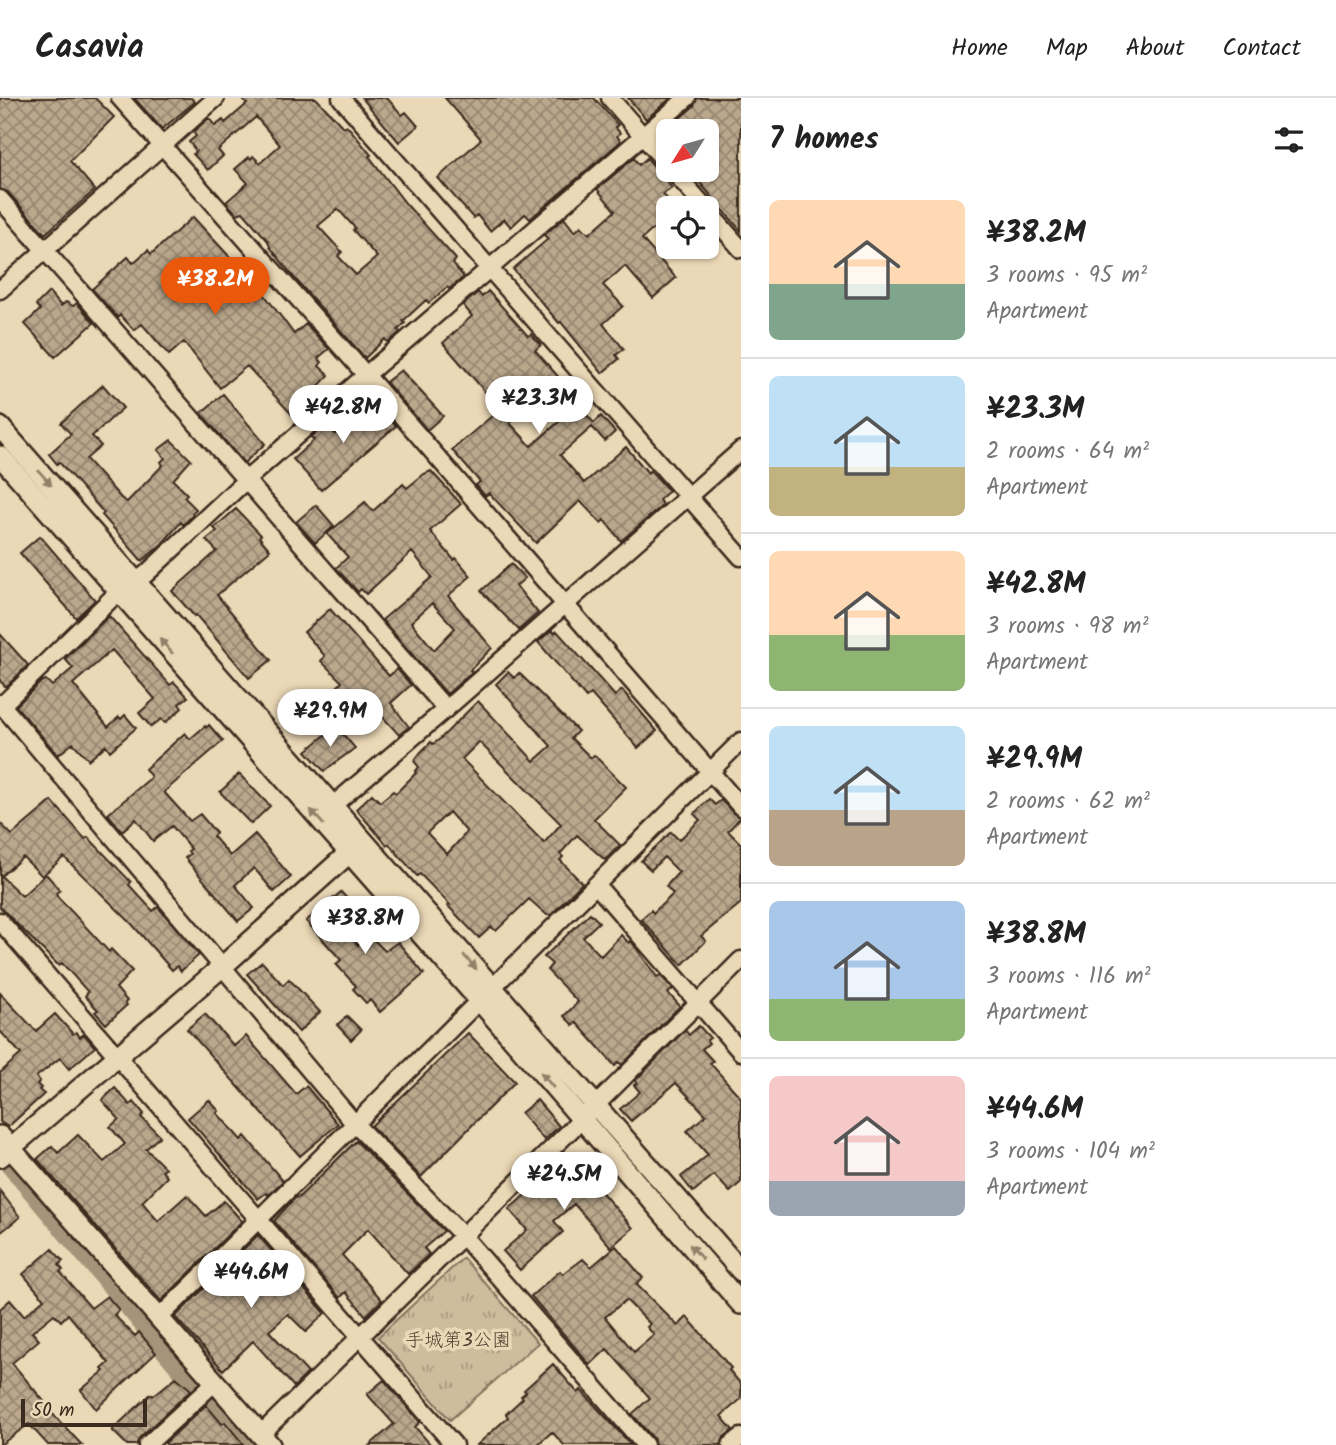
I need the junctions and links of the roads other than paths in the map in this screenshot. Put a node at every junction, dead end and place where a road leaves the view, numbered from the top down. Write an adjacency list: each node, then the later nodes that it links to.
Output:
1 (120, 98): 7 (street)
2 (216, 98): 7 (street)
3 (341, 98): 15 (street)
4 (610, 98): 6 (street)
5 (687, 98): 6 (street)
6 (644, 136): 8 (street); 15 (street)
7 (162, 147): 14 (street); 17 (street)
8 (656, 150)
9 (683, 182): 10 (street)
10 (695, 196)
11 (0, 199): 14 (street)
12 (719, 224): 13 (street)
13 (741, 249)
14 (46, 250): 16 (street); 21 (street)
15 (489, 267): 17 (street); 22 (street)
16 (0, 290)
17 (366, 375): 21 (street); 25 (street)
18 (0, 426): 24 (street, one-way to 24)
19 (741, 450): 22 (street)
20 (0, 456): 24 (street)
21 (246, 480): 24 (street); 27 (street)
22 (688, 495): 23 (street); 25 (street)
23 (741, 557)
24 (128, 588): 26 (street); 30 (street); 32 (street, one-way to 24)
25 (564, 604): 27 (street); 29 (street)
26 (1, 705): 36 (street)
27 (446, 709): 30 (street)
28 (741, 741): 29 (street)
29 (710, 771): 31 (street); 33 (street)
30 (332, 806): 32 (street)
31 (741, 807)
32 (356, 848): 36 (street); 37 (street)
33 (597, 886): 37 (street); 38 (street)
34 (0, 921): 40 (street)
35 (741, 960): 38 (street)
36 (223, 966): 40 (street); 42 (street)
37 (487, 994): 41 (street); 42 (street)
38 (698, 1002): 39 (street); 41 (street)
39 (741, 1052)
40 (117, 1056): 43 (street); 44 (street)
41 (588, 1113): 45 (street); 46 (street); 47 (street, one-way to 41)
42 (354, 1123): 44 (street); 45 (street)
43 (4, 1147): 48 (street)
44 (258, 1219): 48 (street); 49 (street)
45 (463, 1236): 49 (street); 55 (street)
46 (741, 1271)
47 (741, 1304)
48 (159, 1318): 50 (street)
49 (359, 1337): 52 (street); 54 (street)
50 (214, 1383): 52 (street); 53 (street)
51 (741, 1437): 56 (street)
52 (266, 1439)
53 (147, 1445)
54 (454, 1445)
55 (645, 1445)
56 (731, 1445)

